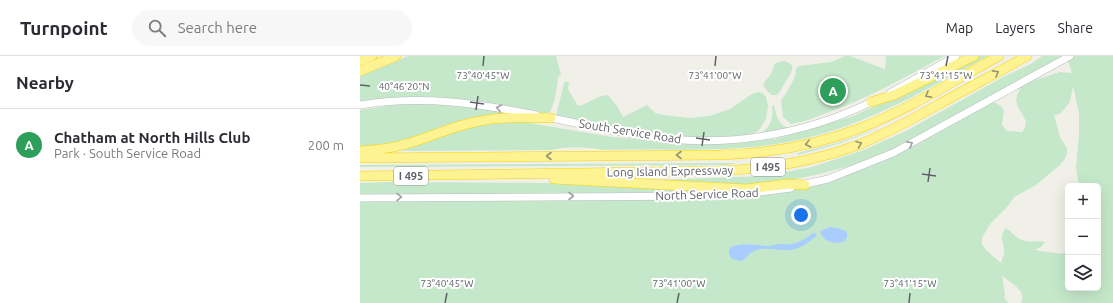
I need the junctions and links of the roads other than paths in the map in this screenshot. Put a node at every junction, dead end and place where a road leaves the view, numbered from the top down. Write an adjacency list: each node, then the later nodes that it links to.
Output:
1 (372, 56): 8 (highway)
2 (396, 56): 9 (highway)
3 (956, 56): 10 (main road, South Service Road)
4 (974, 56): 10 (highway)
5 (999, 56): 14 (highway, Long Island Expressway / I 495, one-way to 14)
6 (1027, 56): 15 (highway, Long Island Expressway / I 495, one-way to 6)
7 (1070, 56): 17 (main road, North Service Road, one-way to 7)
8 (360, 60)
9 (360, 71)
10 (871, 102): 12 (main road, South Service Road)
11 (360, 105): 12 (main road, South Service Road, one-way to 11)
12 (551, 118): 13 (highway)
13 (360, 151)
14 (360, 158)
15 (461, 175): 16 (highway, Long Island Expressway / I 495); 17 (highway)
16 (360, 176)
17 (805, 185): 18 (main road, North Service Road, one-way to 17)
18 (360, 198)

